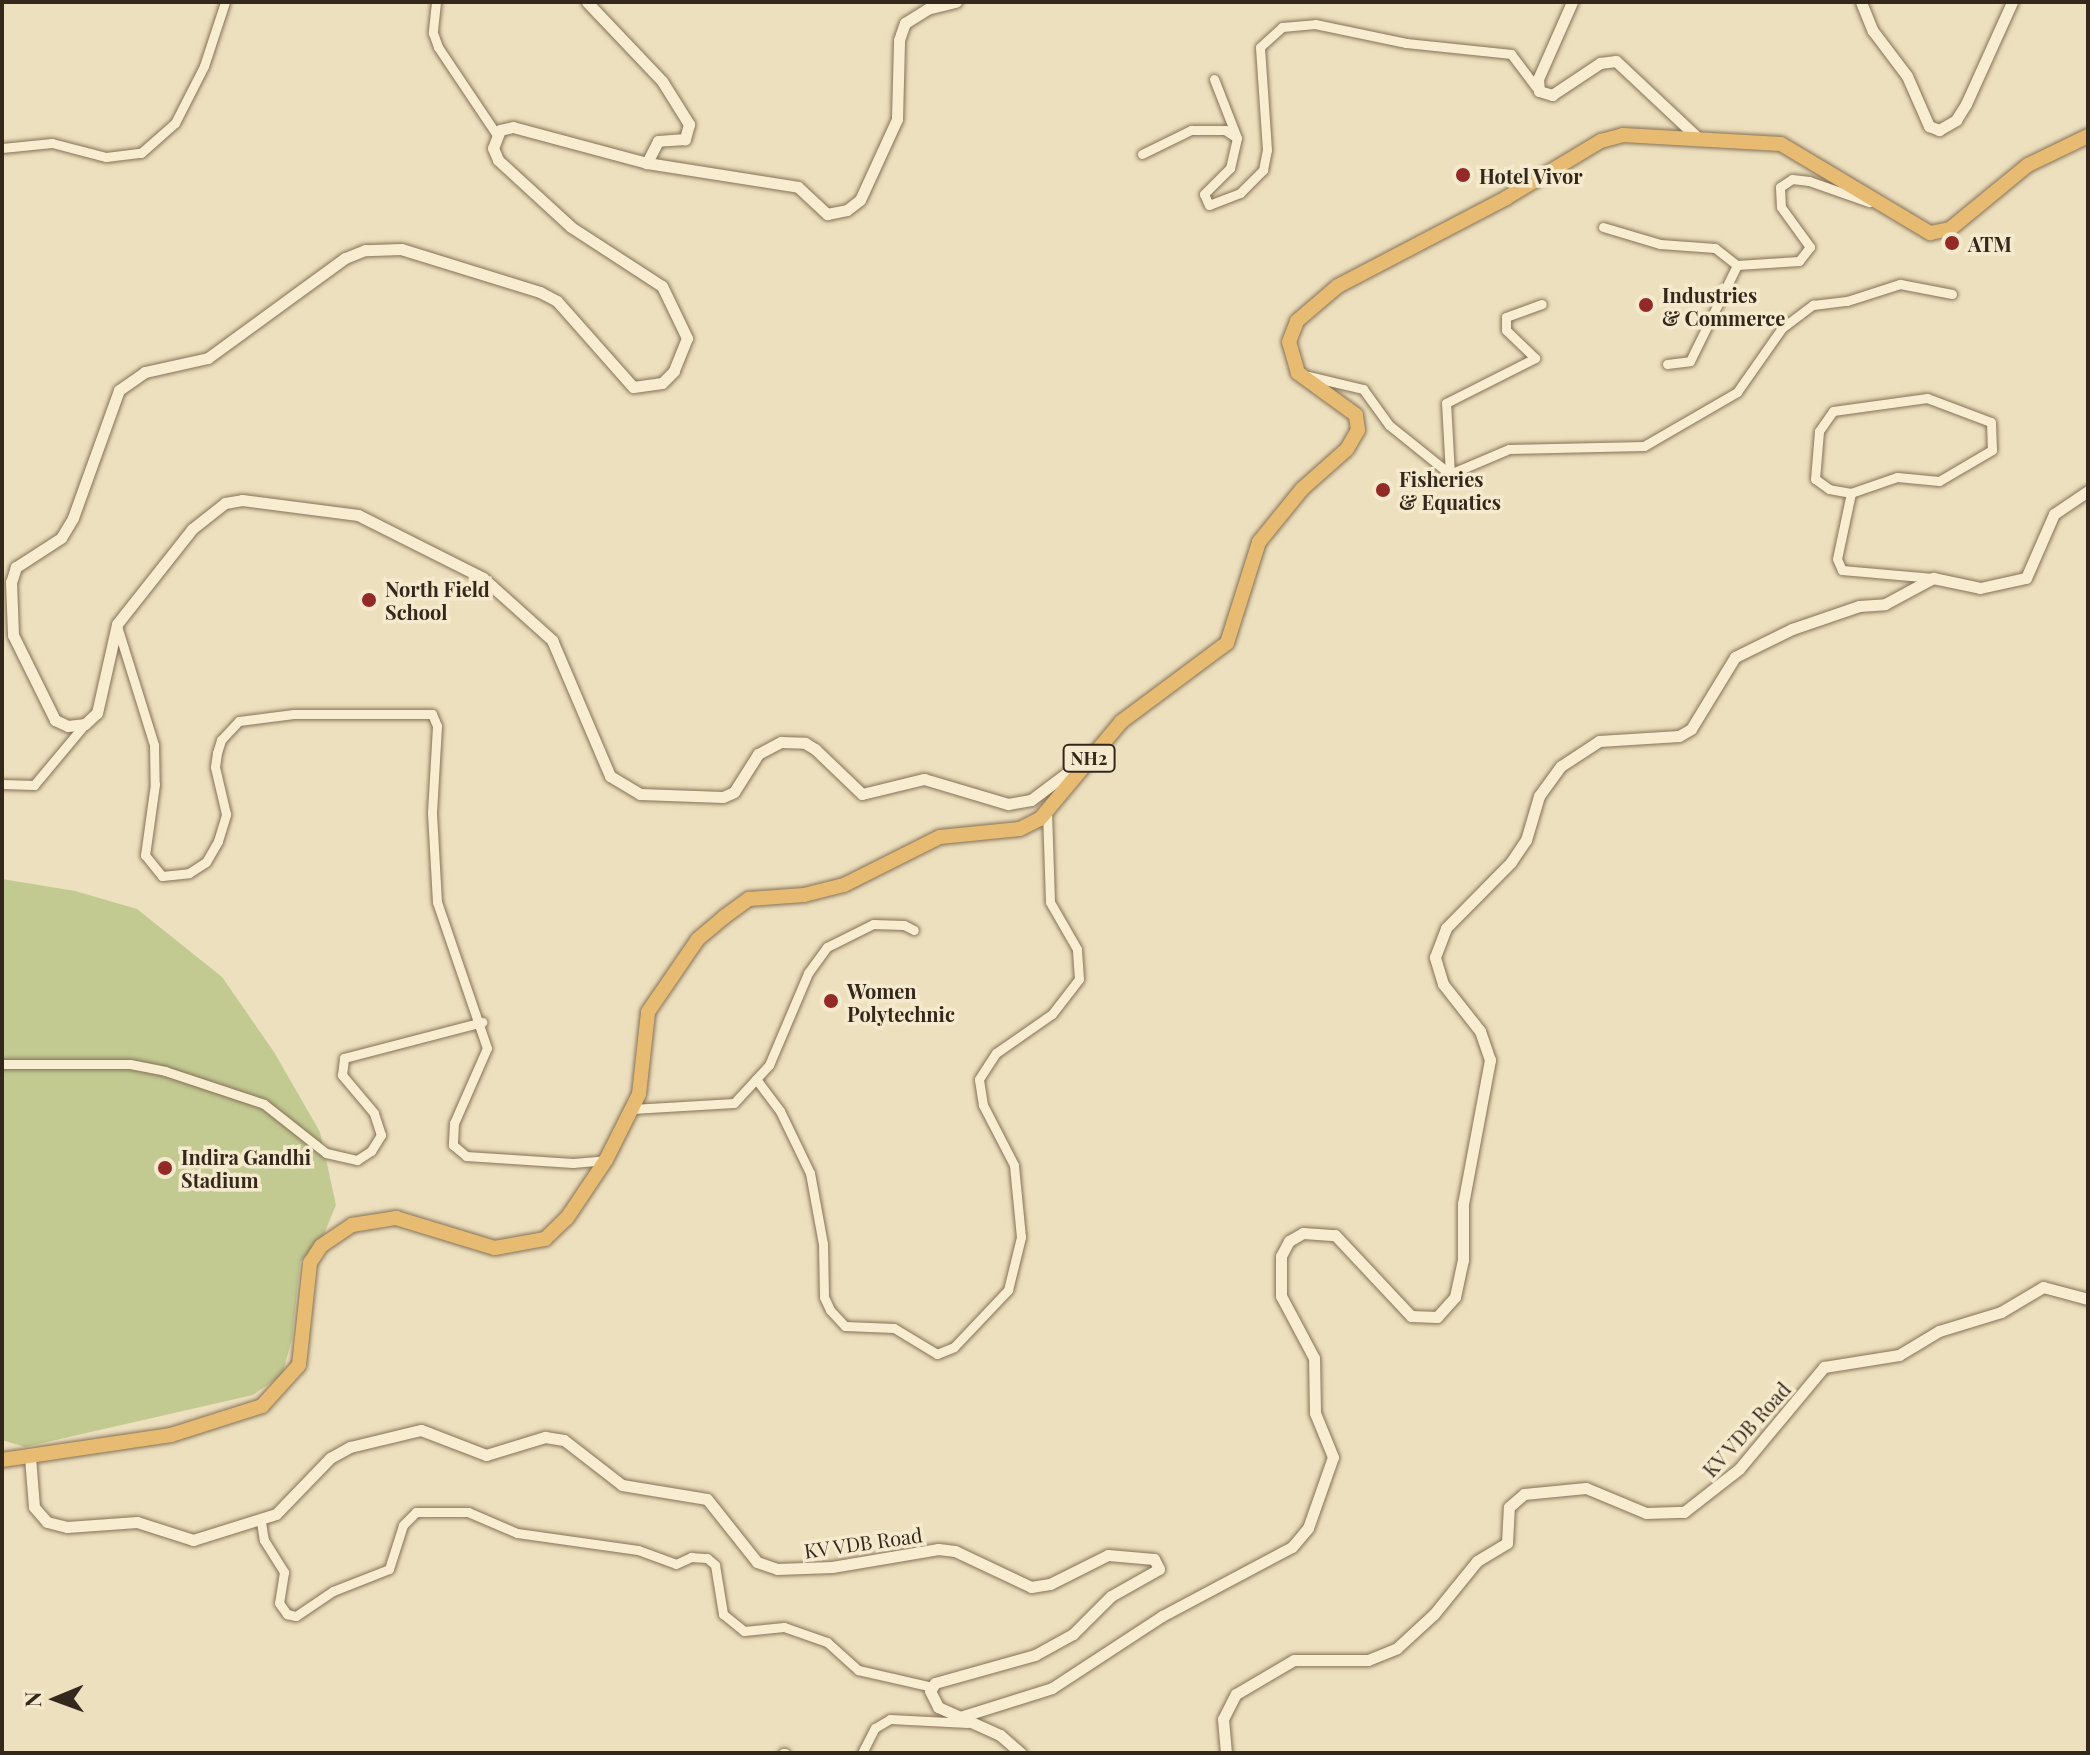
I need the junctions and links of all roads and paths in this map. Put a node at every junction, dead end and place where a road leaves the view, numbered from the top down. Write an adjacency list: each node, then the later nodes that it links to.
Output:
1 (225, 2): 14 (street)
2 (436, 2): 10 (street)
3 (587, 2): 16 (street)
4 (956, 2): 16 (street)
5 (1572, 2): 9 (street)
6 (1861, 2): 7 (street)
7 (2012, 2)
8 (1214, 79): 12 (street)
9 (1539, 91): 12 (street); 13 (street)
10 (497, 135): 16 (street); 29 (street)
11 (2088, 136): 17 (highway)
12 (1237, 138): 15 (street)
13 (1703, 143): 17 (highway); 23 (highway)
14 (2, 148)
15 (1142, 154)
16 (647, 163)
17 (1887, 208): 19 (street)
18 (1603, 227): 19 (street)
19 (1737, 265): 22 (street)
20 (1952, 294): 24 (street)
21 (1542, 304): 24 (street)
22 (1667, 364)
23 (1298, 373): 24 (street); 30 (highway, NH2)
24 (1450, 474)
25 (2088, 491): 27 (street)
26 (1851, 493): 26 (street); 27 (street)
27 (1933, 578): 44 (street)
28 (117, 624): 29 (street); 30 (street); 34 (street)
29 (85, 724): 31 (street)
30 (1090, 757): 32 (highway, NH2)
31 (2, 784)
32 (1047, 811): 36 (street); 37 (highway, NH2)
33 (914, 930): 36 (street)
34 (482, 1022): 35 (street); 38 (street)
35 (2, 1064)
36 (756, 1079): 37 (street)
37 (632, 1109): 38 (highway, NH2)
38 (606, 1160): 40 (highway, NH2)
39 (2088, 1299): 48 (street, KV VDB Road)
40 (30, 1457): 41 (highway, NH2); 42 (street, KV VDB Road)
41 (2, 1460)
42 (261, 1522): 43 (street); 43 (street, KV VDB Road)
43 (933, 1687): 44 (street)
44 (960, 1717): 45 (street)
45 (975, 1723): 46 (street); 47 (street)
46 (862, 1753)
47 (1021, 1753)
48 (1226, 1753)

